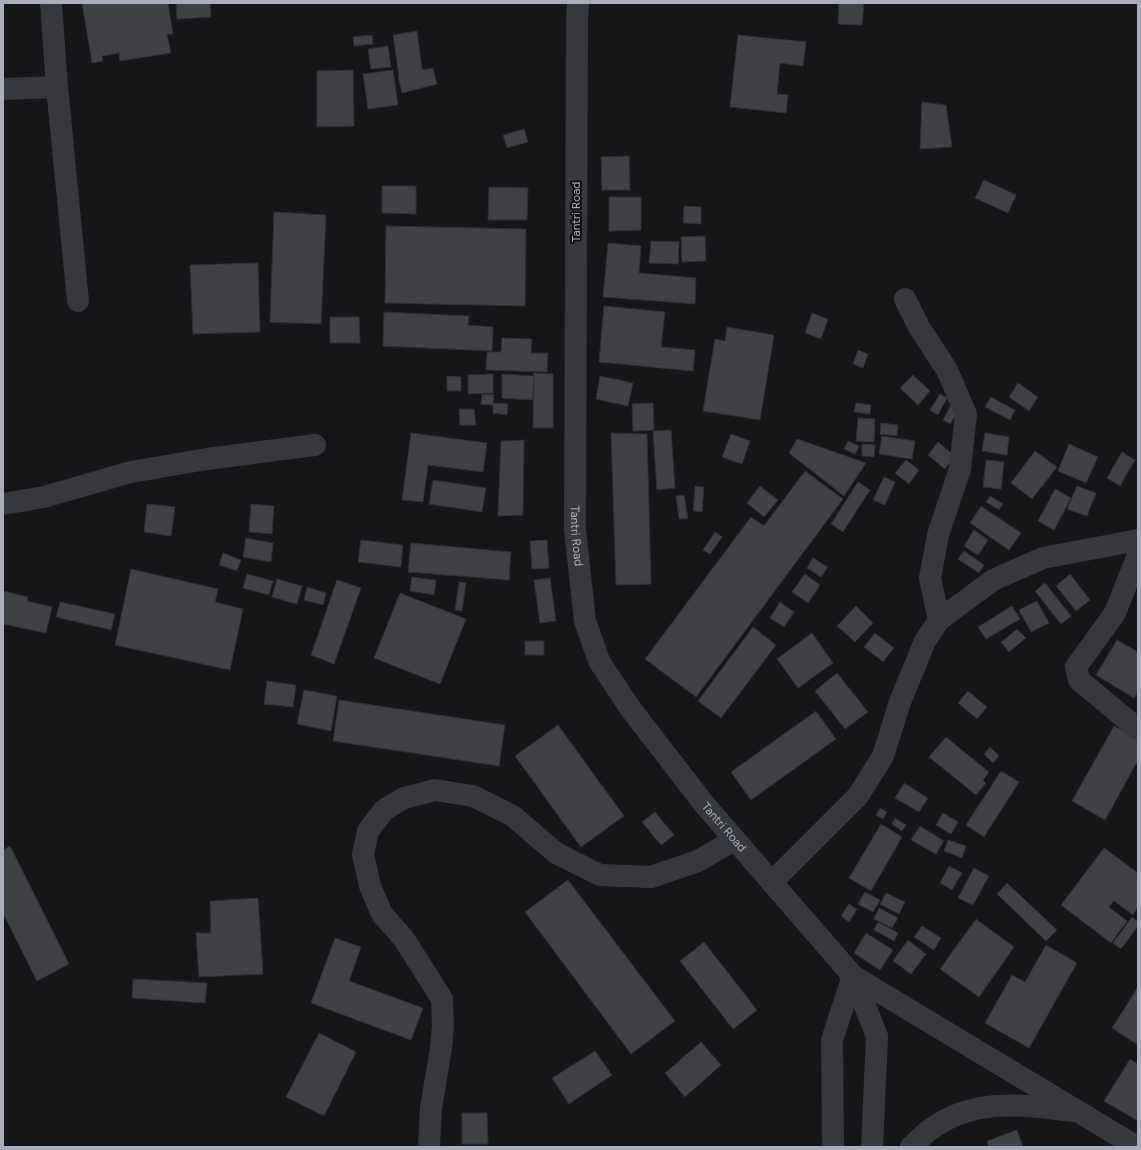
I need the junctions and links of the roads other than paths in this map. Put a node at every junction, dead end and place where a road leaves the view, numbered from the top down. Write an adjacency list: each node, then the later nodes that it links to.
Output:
1 (51, 3): 3 (street)
2 (578, 3): 13 (street, Tantri Road)
3 (57, 87): 4 (street); 6 (street)
4 (3, 89)
5 (905, 299): 11 (street)
6 (78, 301)
7 (315, 445): 8 (street)
8 (3, 504)
9 (1138, 540): 11 (street)
10 (1138, 555): 12 (street)
11 (939, 620): 14 (street)
12 (1138, 729)
13 (734, 840): 14 (street, Tantri Road); 17 (street)
14 (772, 882): 15 (street, Tantri Road)
15 (854, 976): 16 (street); 18 (street); 19 (street)
16 (1080, 1112): 20 (street); 21 (street)
17 (429, 1147)
18 (833, 1147)
19 (872, 1147)
20 (910, 1147)
21 (1137, 1147)

